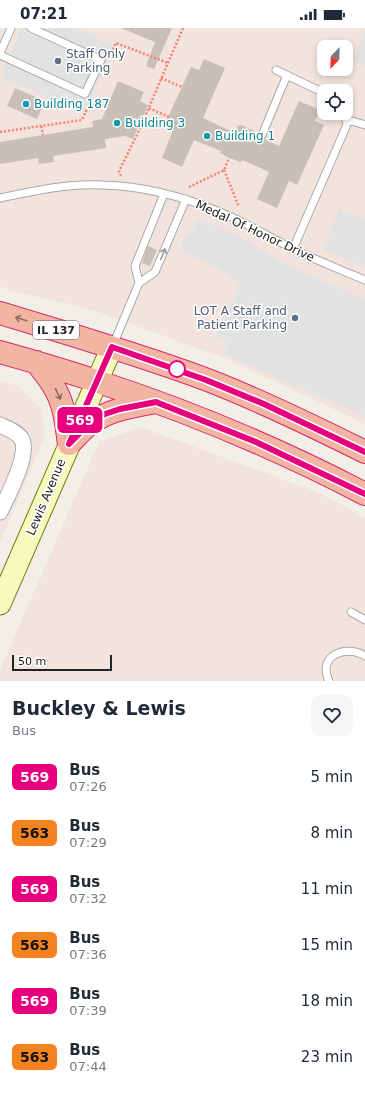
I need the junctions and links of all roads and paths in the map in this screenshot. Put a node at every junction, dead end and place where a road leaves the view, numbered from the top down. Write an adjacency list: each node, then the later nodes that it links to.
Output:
1 (11, 28): 4 (lane)
2 (31, 28): 4 (lane)
3 (183, 28): 5 (path)
4 (0, 54)
5 (168, 63): 6 (path); 9 (path)
6 (107, 64)
7 (276, 70): 8 (lane)
8 (287, 75): 11 (lane); 20 (lane)
9 (161, 78): 10 (path); 13 (path)
10 (182, 87)
11 (317, 90)
12 (91, 99): 17 (path)
13 (149, 108): 14 (path); 23 (path)
14 (169, 117)
15 (347, 122): 16 (lane); 29 (lane)
16 (365, 125)
17 (41, 126): 18 (path); 19 (path)
18 (0, 132)
19 (43, 135)
20 (262, 135)
21 (229, 158): 22 (path)
22 (224, 170): 24 (path); 28 (path)
23 (122, 178)
24 (189, 187)
25 (164, 194): 26 (lane, Medal Of Honor Drive); 27 (lane, Medal Of Honor Drive); 31 (lane)
26 (0, 198)
27 (186, 199): 29 (lane, Medal Of Honor Drive); 31 (lane, one-way to 27)
28 (239, 207)
29 (293, 249): 30 (lane, Medal Of Honor Drive)
30 (365, 280)
31 (139, 283): 33 (lane)
32 (0, 313): 33 (highway, IL 137, one-way to 32)
33 (112, 347): 36 (main road, Lewis Avenue); 40 (highway, IL 137)
34 (0, 352): 35 (highway)
35 (36, 362): 36 (highway); 39 (highway, one-way to 39)
36 (97, 381): 37 (highway); 39 (main road, Lewis Avenue)
37 (156, 402): 39 (highway); 41 (highway)
38 (0, 425): 42 (street)
39 (69, 444): 43 (main road, Lewis Avenue)
40 (365, 452)
41 (364, 490)
42 (0, 512)
43 (0, 604)
44 (350, 612): 45 (lane)
45 (365, 620)
46 (365, 656): 47 (lane)
47 (329, 681)

